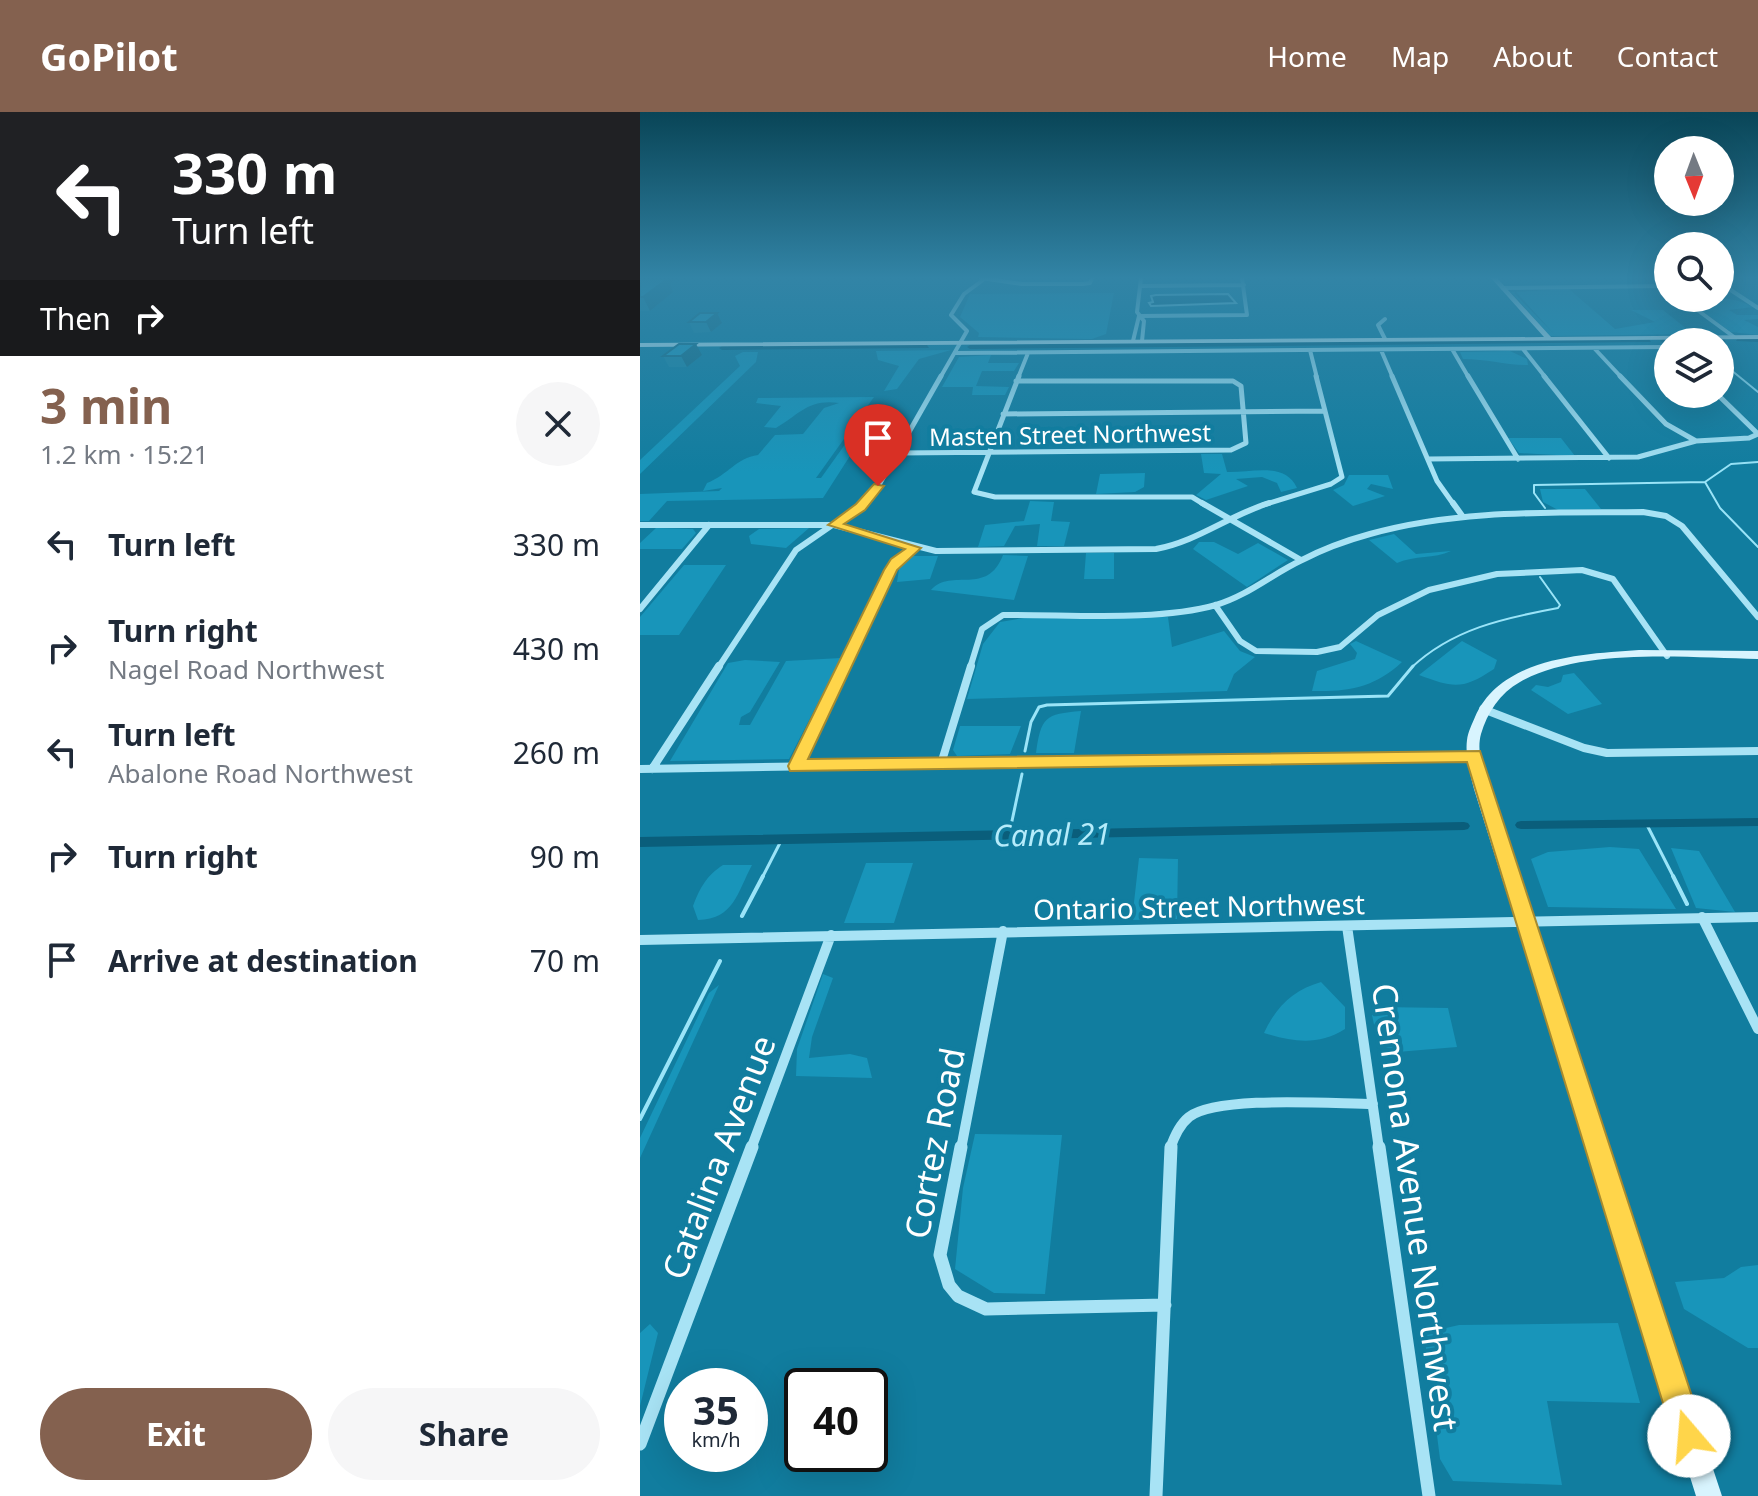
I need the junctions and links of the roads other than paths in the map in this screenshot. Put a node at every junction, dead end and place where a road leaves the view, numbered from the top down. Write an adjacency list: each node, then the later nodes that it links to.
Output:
1 (960, 343): 2 (main road); 3 (main road); 10 (street)
2 (997, 343)
3 (640, 345)
4 (1594, 348): 6 (street); 7 (street); 18 (street)
5 (1452, 349): 6 (street); 9 (street); 23 (street)
6 (1523, 349): 21 (street)
7 (1654, 349)
8 (1310, 350): 9 (street); 11 (street); 14 (street)
9 (1381, 350): 22 (street)
10 (956, 353): 11 (street); 20 (street)
11 (1028, 353): 12 (street)
12 (1016, 381): 15 (street); 16 (street)
13 (1731, 408): 17 (street)
14 (1325, 411): 15 (street); 25 (street)
15 (1243, 412): 16 (street); 19 (street, Masten Street Northwest)
16 (1003, 414): 19 (street)
17 (1758, 434): 18 (street)
18 (1696, 441): 21 (street)
19 (987, 452): 20 (street, Masten Street Northwest); 25 (street)
20 (897, 453): 28 (street)
21 (1609, 458): 23 (street)
22 (1428, 459): 23 (street); 24 (street)
23 (1518, 459)
24 (1463, 517): 30 (street); 33 (street)
25 (1229, 518): 29 (street); 30 (street)
26 (640, 525): 27 (street)
27 (709, 525): 28 (street); 32 (street)
28 (834, 525): 29 (street); 42 (street)
29 (915, 548): 40 (street)
30 (1301, 560): 31 (street)
31 (1215, 605): 35 (street); 39 (street)
32 (640, 609)
33 (1758, 617)
34 (1758, 655): 35 (main road)
35 (1667, 656): 36 (main road)
36 (1483, 709): 37 (street); 38 (main road)
37 (1758, 751)
38 (1474, 756): 39 (street); 45 (main road)
39 (941, 764): 40 (street)
40 (797, 766): 42 (street)
41 (640, 769): 42 (street)
42 (652, 769)
43 (1702, 917): 44 (street, Ontario Street Northwest); 45 (street, Ontario Street Northwest); 50 (street)
44 (1758, 917)
45 (1524, 922): 46 (street, Ontario Street Northwest); 56 (main road)
46 (1347, 926): 47 (street, Ontario Street Northwest); 51 (street, Cremona Avenue Northwest)
47 (1003, 931): 48 (street, Ontario Street Northwest); 52 (street, Cortez Road)
48 (831, 935): 49 (street, Ontario Street Northwest); 53 (street, Catalina Avenue)
49 (640, 940)
50 (1758, 1029)
51 (1373, 1104): 52 (street); 55 (street, Cremona Avenue Northwest)
52 (1165, 1305): 54 (street)
53 (640, 1444)
54 (1156, 1496)
55 (1429, 1496)
56 (1709, 1496)

